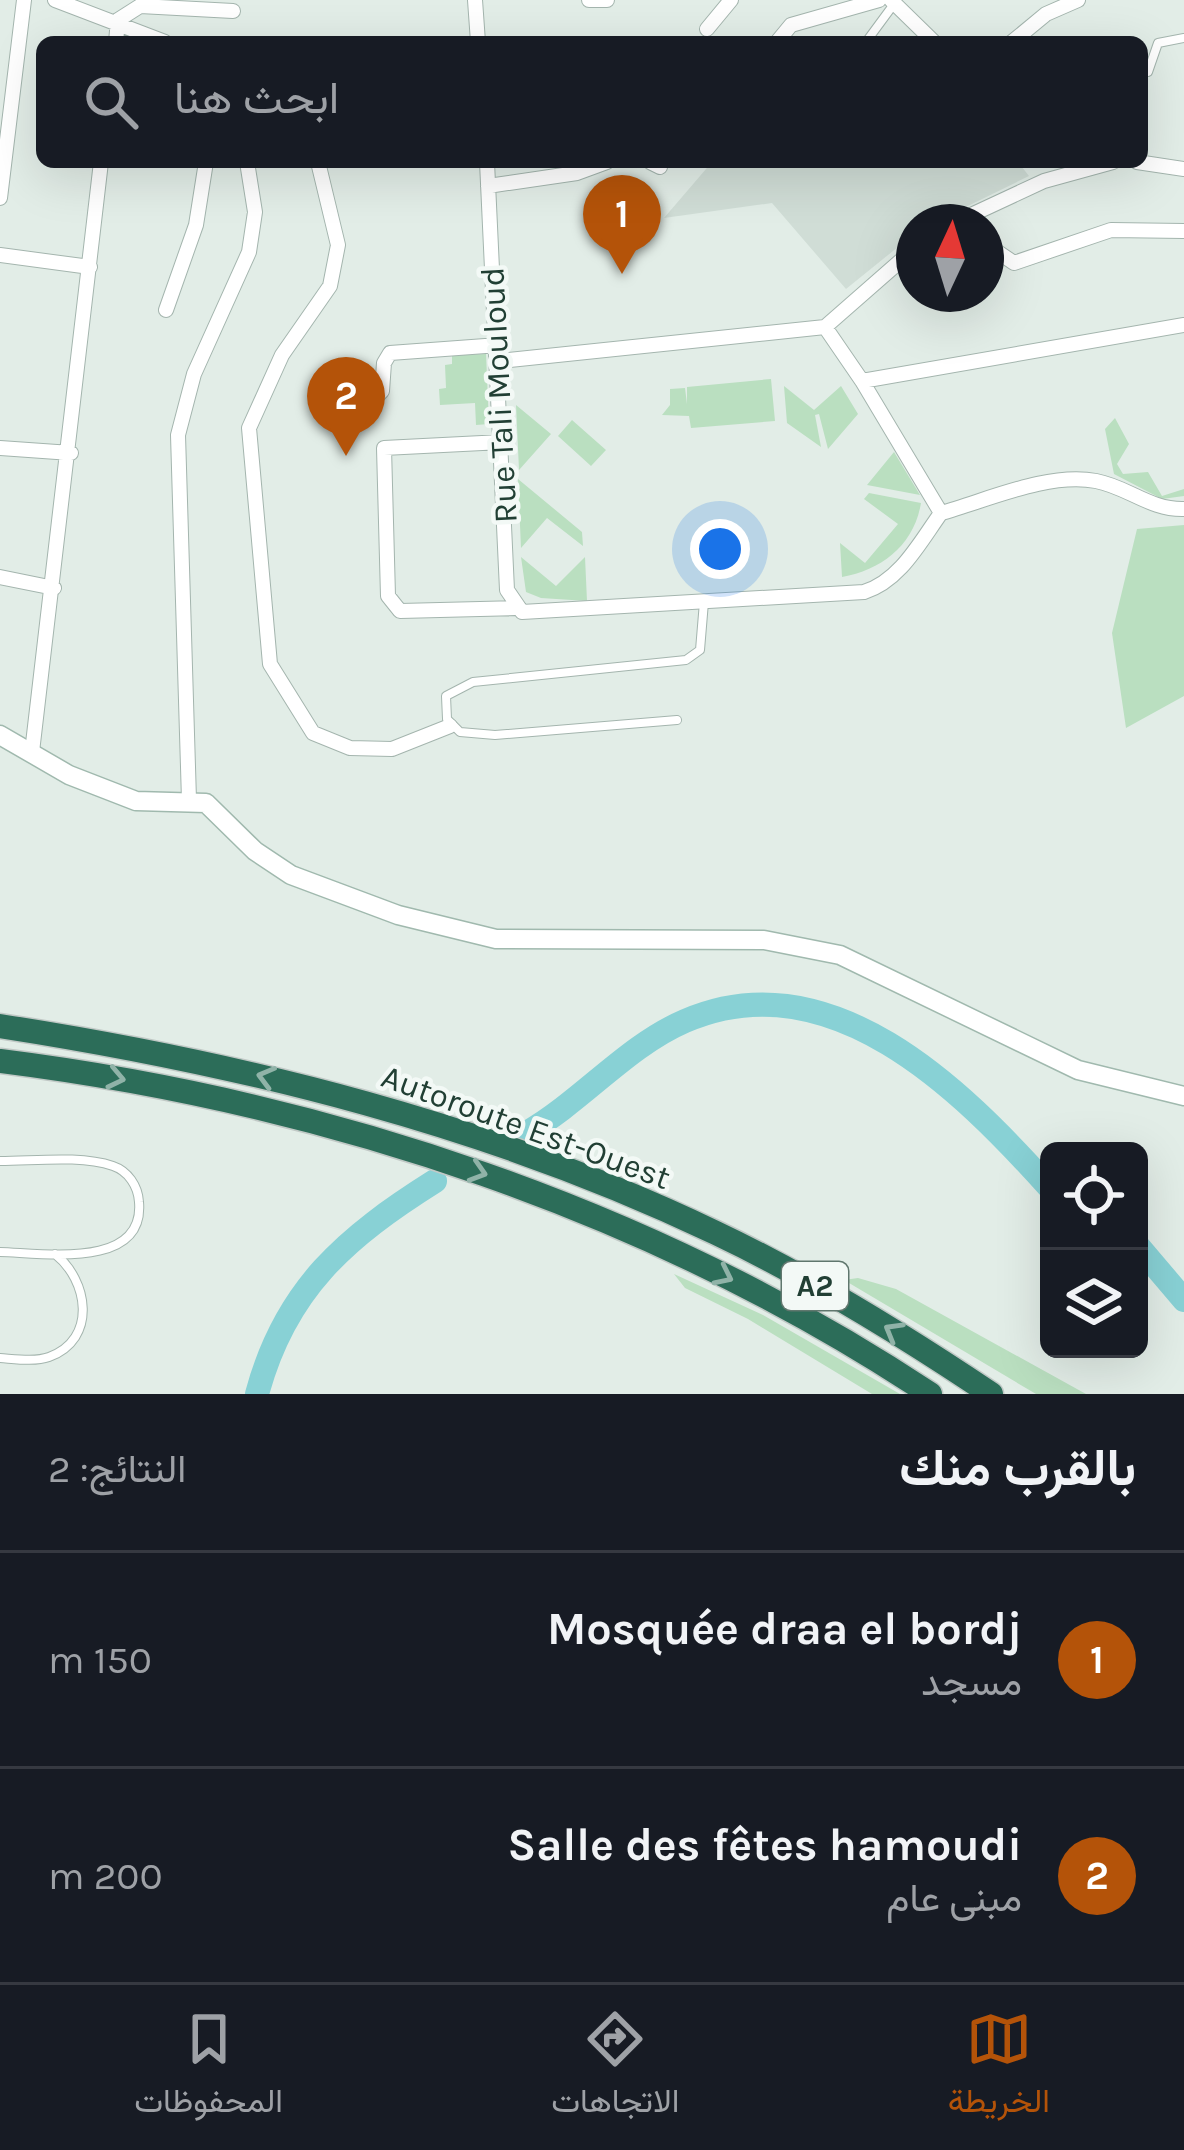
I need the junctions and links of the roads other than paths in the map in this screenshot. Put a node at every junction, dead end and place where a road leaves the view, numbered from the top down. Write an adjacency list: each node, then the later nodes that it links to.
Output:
1 (24, 0): 35 (street)
2 (56, 0): 10 (street)
3 (475, 0): 15 (street)
4 (589, 0): 5 (street)
5 (607, 0)
6 (731, 0): 12 (street)
7 (1078, 0): 20 (street)
8 (888, 1): 11 (street); 16 (street); 17 (lane)
9 (233, 11): 10 (street)
10 (118, 20): 13 (street); 14 (street)
11 (920, 28): 18 (lane); 19 (street)
12 (707, 29)
13 (117, 36)
14 (152, 36)
15 (478, 36)
16 (782, 36)
17 (869, 36)
18 (914, 36)
19 (928, 36)
20 (1019, 36)
21 (1184, 38): 22 (lane)
22 (1148, 73)
23 (1148, 164): 32 (street)
24 (100, 168): 41 (street)
25 (205, 168): 42 (street)
26 (248, 168): 61 (street)
27 (319, 168): 58 (street)
28 (487, 168): 34 (street, Rue Tali Mouloud)
29 (576, 168): 34 (street)
30 (1060, 168): 33 (street)
31 (1090, 168): 33 (street)
32 (1184, 170)
33 (1053, 178): 36 (street)
34 (488, 186): 45 (street, Rue Tali Mouloud)
35 (0, 198)
36 (996, 204)
37 (1184, 231): 39 (street)
38 (0, 255): 41 (street)
39 (1004, 256)
40 (896, 265): 44 (street)
41 (90, 267): 50 (street)
42 (166, 310)
43 (1184, 325): 46 (street)
44 (825, 327): 45 (street); 46 (street)
45 (500, 353): 47 (street); 48 (street, Rue Tali Mouloud)
46 (862, 381): 52 (street)
47 (356, 398)
48 (502, 442): 56 (street, Rue Tali Mouloud); 56 (street)
49 (0, 448): 50 (street)
50 (71, 453): 54 (street)
51 (1184, 508): 52 (street)
52 (941, 513): 55 (street)
53 (0, 577): 54 (street)
54 (54, 588): 60 (street)
55 (704, 602): 56 (street); 58 (lane)
56 (514, 608)
57 (677, 720): 58 (lane)
58 (450, 726)
59 (0, 735): 60 (main road)
60 (32, 752): 61 (main road)
61 (189, 800): 66 (main road)
62 (0, 1008): 64 (highway)
63 (0, 1026): 64 (highway, Autoroute Est-Ouest / A2)
64 (74, 1038): 72 (highway, Autoroute Est-Ouest / A2, one-way to 64)
65 (0, 1061): 71 (highway, Autoroute Est-Ouest / A2, one-way to 71)
66 (1184, 1096)
67 (0, 1160): 69 (lane)
68 (0, 1252): 69 (lane)
69 (54, 1253): 70 (lane)
70 (0, 1358)
71 (930, 1394)
72 (991, 1394)

